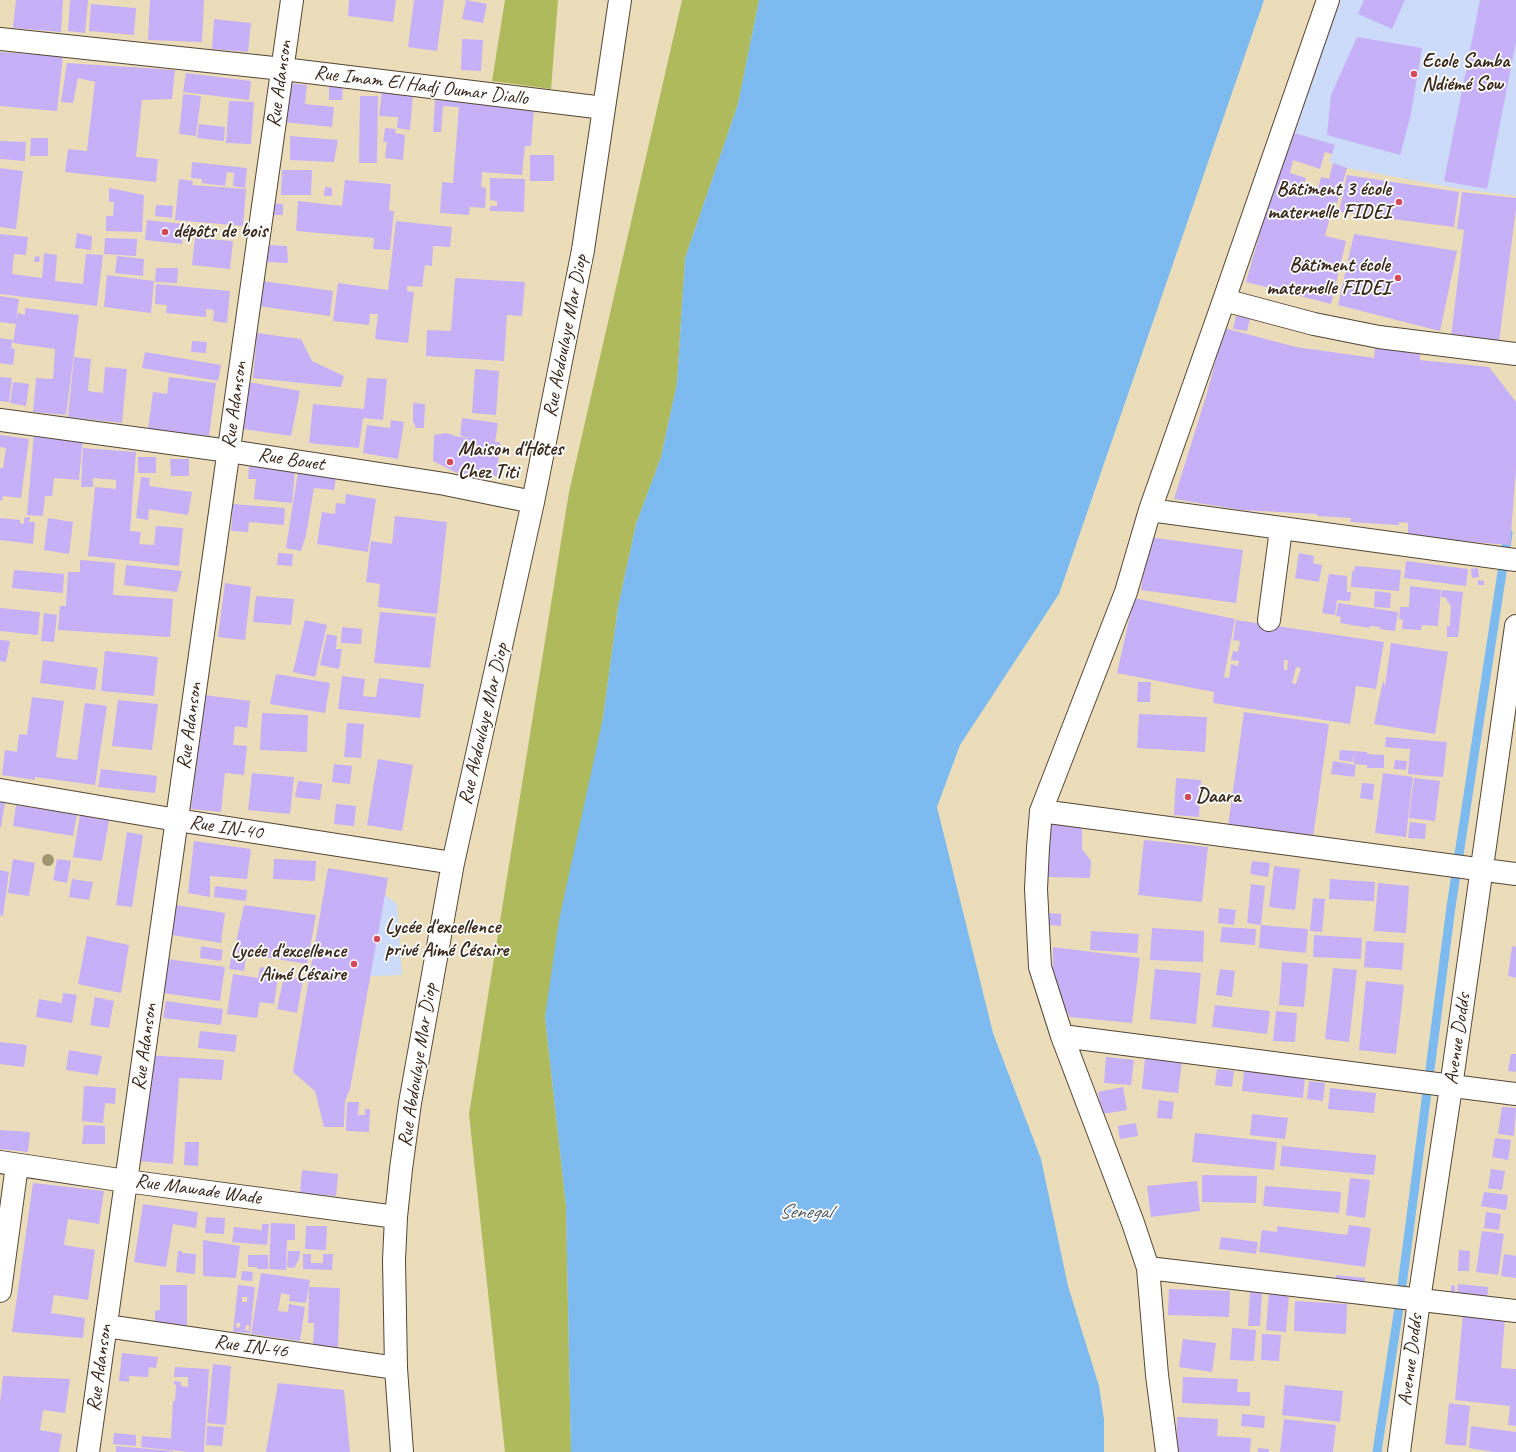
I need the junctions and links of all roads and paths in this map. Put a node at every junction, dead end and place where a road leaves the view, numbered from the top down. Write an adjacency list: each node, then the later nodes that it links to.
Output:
1 (292, 0): 5 (street, Rue Adanson)
2 (620, 0): 6 (street, Rue Abdoulaye Mar Diop)
3 (1328, 0): 7 (street)
4 (0, 39): 5 (street, Rue Imam El Hadj Oumar Diallo)
5 (282, 69): 6 (street, Rue Imam El Hadj Oumar Diallo); 10 (street, Rue Adanson)
6 (604, 108): 11 (street, Rue Abdoulaye Mar Diop)
7 (1224, 300): 8 (street); 12 (street)
8 (1516, 354)
9 (0, 420): 10 (street, Rue Bouet)
10 (229, 451): 11 (street, Rue Bouet); 20 (street, Rue Adanson)
11 (533, 502): 21 (street, Rue Abdoulaye Mar Diop)
12 (1150, 510): 13 (street); 19 (street)
13 (1281, 529): 14 (street); 15 (street)
14 (1516, 560)
15 (1269, 620)
16 (1516, 626): 17 (street, Avenue Dodds)
17 (1514, 660): 22 (street, Avenue Dodds)
18 (0, 790): 20 (street, Rue IN-40)
19 (1041, 811): 22 (street); 24 (street)
20 (177, 820): 21 (street, Rue IN-40); 28 (street, Rue Adanson)
21 (453, 863): 29 (street, Rue Abdoulaye Mar Diop)
22 (1482, 869): 23 (street); 25 (street, Avenue Dodds)
23 (1516, 874)
24 (1062, 1036): 25 (street); 30 (street)
25 (1451, 1087): 26 (street); 32 (street, Avenue Dodds)
26 (1516, 1094)
27 (8, 1163): 28 (street, Rue Mawade Wade); 31 (street)
28 (126, 1181): 29 (street, Rue Mawade Wade); 34 (street, Rue Adanson)
29 (396, 1217): 35 (street, Rue Abdoulaye Mar Diop)
30 (1148, 1268): 32 (street); 38 (street)
31 (0, 1291)
32 (1419, 1300): 33 (street); 39 (street, Avenue Dodds)
33 (1516, 1311)
34 (106, 1326): 35 (street, Rue IN-46); 36 (street, Rue Adanson)
35 (396, 1368): 37 (street, Rue Abdoulaye Mar Diop)
36 (88, 1452)
37 (402, 1452)
38 (1167, 1452)
39 (1399, 1452)

